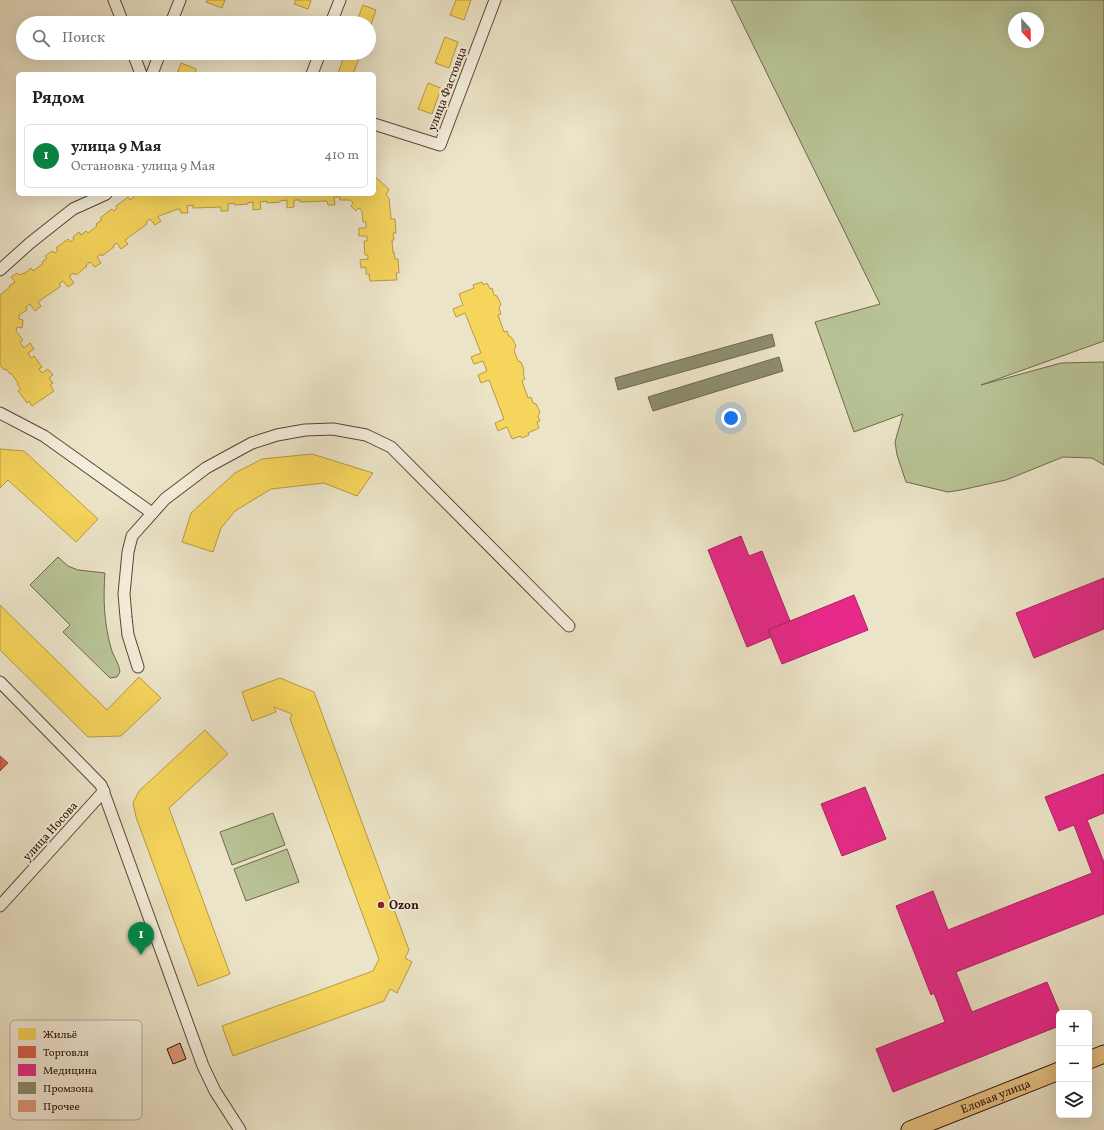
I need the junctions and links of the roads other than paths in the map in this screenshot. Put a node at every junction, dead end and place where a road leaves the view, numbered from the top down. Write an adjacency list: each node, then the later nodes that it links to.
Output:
1 (114, 0): 5 (street)
2 (180, 0): 6 (street)
3 (340, 0): 7 (street)
4 (495, 0): 14 (street, улица Фастовца)
5 (120, 16)
6 (174, 16)
7 (334, 16)
8 (135, 60): 11 (street)
9 (157, 60): 12 (street)
10 (317, 60): 13 (street)
11 (139, 72)
12 (153, 72)
13 (313, 72)
14 (376, 125)
15 (102, 196): 16 (street)
16 (0, 270)
17 (0, 413): 18 (street)
18 (152, 513): 19 (street); 20 (street)
19 (569, 626)
20 (138, 667)
21 (0, 682): 22 (street)
22 (104, 791): 23 (street, улица Носова); 27 (street)
23 (1, 902)
24 (1104, 1054): 25 (main road)
25 (1092, 1059)
26 (1056, 1073): 28 (main road, Еловая улица)
27 (240, 1130)
28 (910, 1130)

